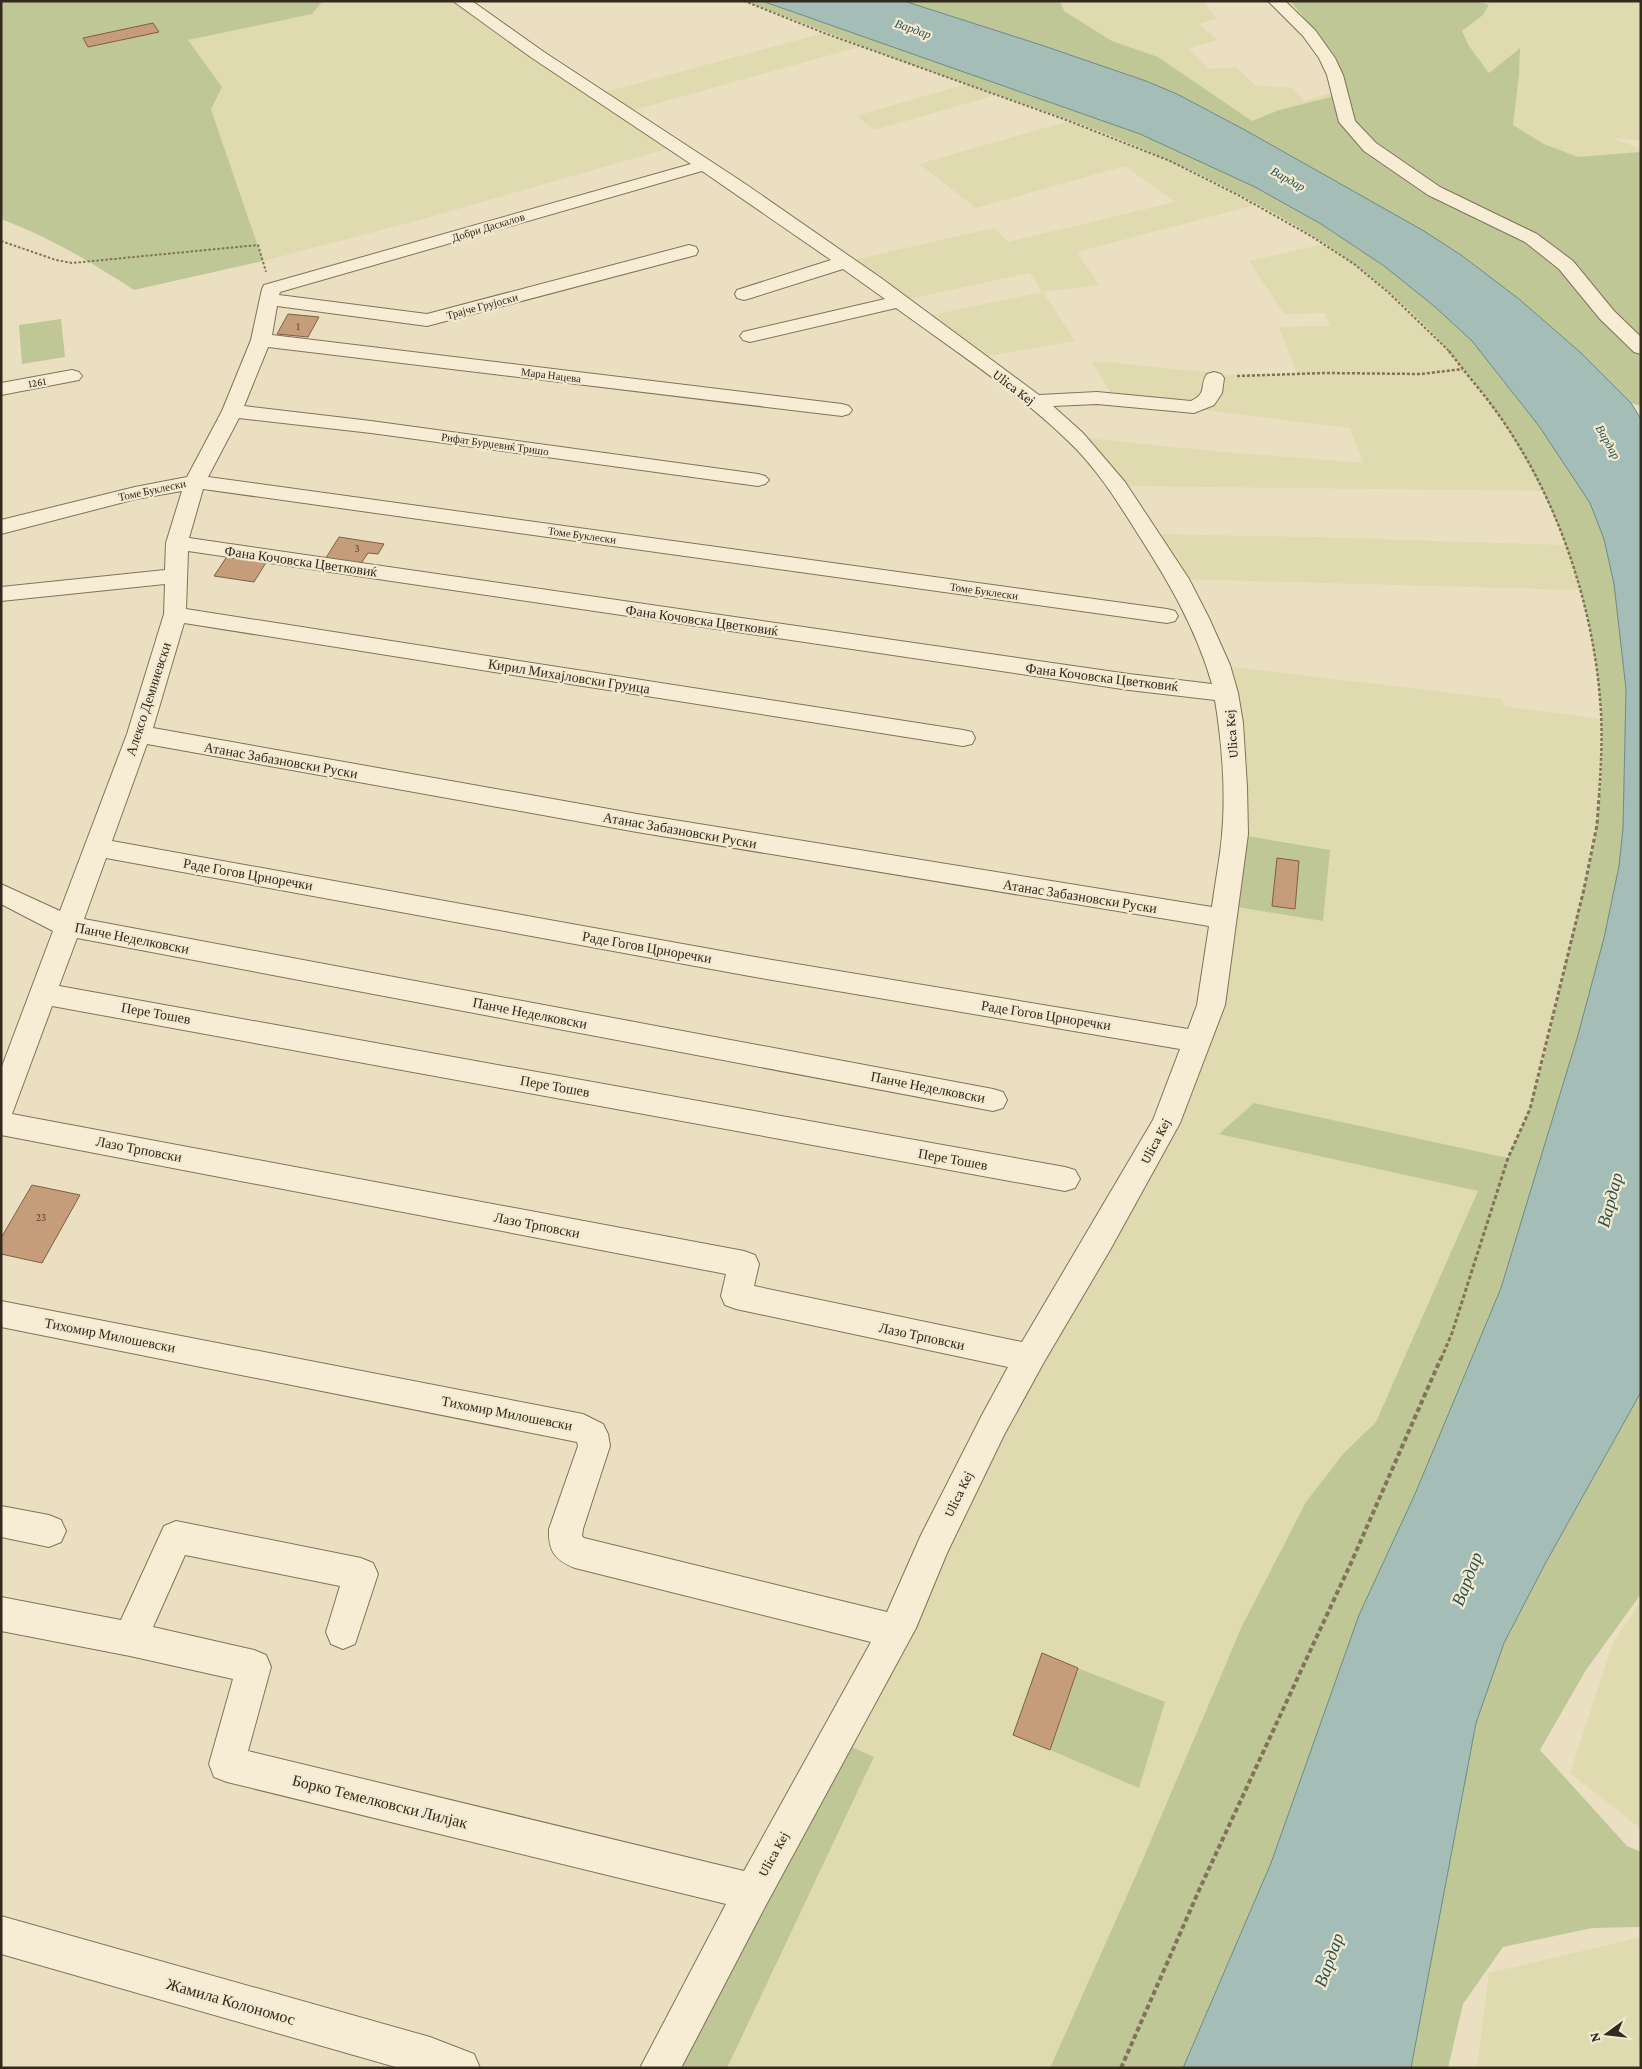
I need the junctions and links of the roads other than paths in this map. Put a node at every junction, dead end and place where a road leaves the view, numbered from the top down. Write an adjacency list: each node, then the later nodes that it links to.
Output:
1 (461, 1): 3 (street, Ulica Kej)
2 (1276, 1): 11 (street)
3 (705, 165): 5 (street, Ulica Kej); 6 (street, Добри Даскалов)
4 (689, 251): 6 (street, Трајче Грујоски)
5 (844, 262): 7 (street); 8 (street, Ulica Kej)
6 (271, 294): 10 (street, Алексо Демниевски)
7 (744, 294)
8 (900, 301): 9 (street); 15 (street, Ulica Kej)
9 (750, 336)
10 (261, 340): 16 (street, Мара Нацева); 17 (street, Алексо Демниевски)
11 (1641, 348)
12 (72, 376): 14 (street, 1261)
13 (1224, 377): 15 (street)
14 (1, 388)
15 (1035, 402): 26 (street, Ulica Kej)
16 (842, 410)
17 (232, 411): 18 (street, Рифат Бурџевиќ Тришо); 19 (street, Алексо Демниевски)
18 (758, 480)
19 (195, 482): 20 (street, Томе Буклески); 21 (street, Алексо Демниевски); 25 (street, Томе Буклески)
20 (1, 527)
21 (177, 543): 22 (street, Алексо Демниевски); 26 (street, Фана Кочовска Цветковиќ)
22 (175, 576): 23 (street); 24 (street, Алексо Демниевски)
23 (1, 594)
24 (175, 614): 27 (street, Алексо Демниевски); 28 (street, Кирил Михајловски Груица)
25 (1167, 616)
26 (1226, 693): 31 (street, Ulica Kej)
27 (138, 734): 29 (street, Алексо Демниевски); 31 (street, Атанас Забазновски Руски)
28 (963, 738)
29 (97, 847): 32 (street, Алексо Демниевски); 34 (street, Раде Гогов Црноречки)
30 (1, 892): 32 (street, Панче Неделковски)
31 (1223, 919): 34 (street, Ulica Kej)
32 (67, 926): 33 (street, Алексо Демниевски); 35 (street, Панче Неделковски)
33 (44, 994): 36 (street, Алексо Демниевски); 38 (street, Пере Тошев)
34 (1197, 1040): 40 (street, Ulica Kej)
35 (993, 1100)
36 (1, 1107)
37 (1, 1123): 40 (street, Лазо Трповски)
38 (1065, 1179)
39 (1, 1314): 44 (street, Тихомир Милошевски)
40 (1030, 1358): 44 (street, Ulica Kej)
41 (1, 1521): 42 (street)
42 (48, 1531)
43 (1, 1614): 46 (street, Борко Темелковски Лилјак)
44 (895, 1631): 47 (street, Ulica Kej)
45 (343, 1632): 46 (street)
46 (130, 1639): 47 (street, Борко Темелковски Лилјак)
47 (753, 1892): 50 (street, Ulica Kej)
48 (1, 1935): 49 (street, Жамила Колономос)
49 (460, 2068)
50 (660, 2068)

